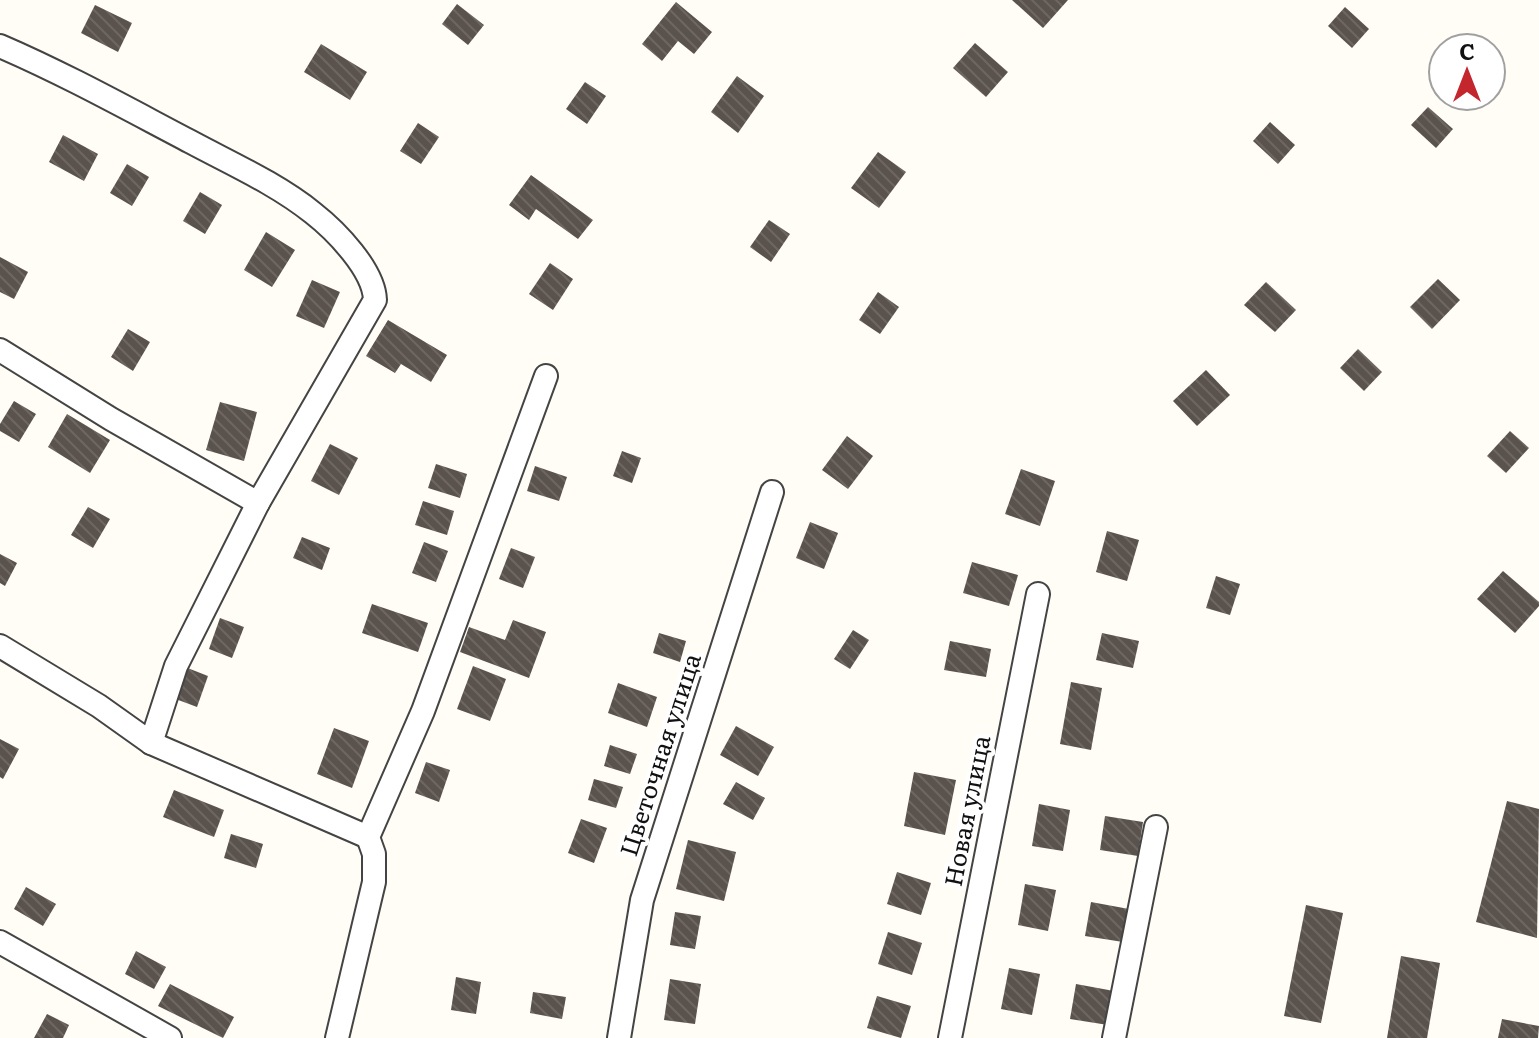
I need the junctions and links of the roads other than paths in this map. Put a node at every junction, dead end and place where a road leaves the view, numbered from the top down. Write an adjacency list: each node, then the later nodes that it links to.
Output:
1 (0, 46): 5 (street)
2 (0, 350): 5 (street)
3 (546, 376): 10 (street)
4 (772, 492): 14 (street, Цветочная улица)
5 (258, 503): 8 (street)
6 (1038, 594): 15 (street, Новая улица)
7 (0, 646): 8 (street)
8 (151, 743): 10 (street)
9 (1156, 827): 16 (street)
10 (368, 837): 13 (street)
11 (0, 942): 12 (street)
12 (170, 1038)
13 (337, 1038)
14 (619, 1038)
15 (950, 1038)
16 (1114, 1038)

